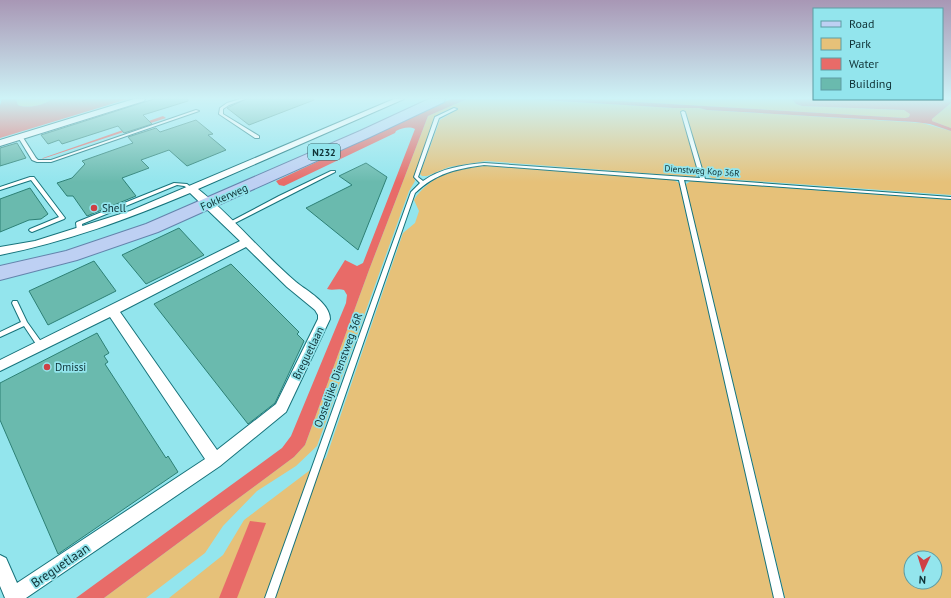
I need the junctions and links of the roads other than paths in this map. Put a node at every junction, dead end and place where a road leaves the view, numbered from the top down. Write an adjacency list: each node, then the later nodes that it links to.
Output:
1 (52, 127): 9 (street)
2 (150, 127): 9 (lane)
3 (241, 127): 10 (lane)
4 (342, 127): 18 (street, Fokkerweg)
5 (355, 127): 18 (main road, Fokkerweg / N232)
6 (370, 127): 18 (main road, Fokkerweg / N232)
7 (434, 127): 16 (lane)
8 (687, 127): 15 (lane)
9 (20, 137): 11 (street)
10 (257, 137)
11 (0, 143)
12 (452, 169): 14 (lane, Dienstweg Kop 36R); 16 (lane, Oostelijke Dienstweg 36R)
13 (333, 172): 20 (lane)
14 (681, 178): 15 (lane, Dienstweg Kop 36R); 34 (lane)
15 (703, 179): 19 (lane, Dienstweg Kop 36R)
16 (422, 183): 33 (lane, Oostelijke Dienstweg 36R)
17 (0, 189): 21 (lane)
18 (199, 196): 20 (street, Breguetlaan); 23 (street, Fokkerweg); 23 (main road, Fokkerweg / N232); 24 (main road, Fokkerweg / N232)
19 (951, 198)
20 (229, 224): 22 (street, Breguetlaan)
21 (32, 230)
22 (248, 242): 26 (street); 31 (street, Breguetlaan)
23 (1, 254)
24 (0, 273)
25 (15, 303): 27 (lane)
26 (112, 310): 29 (street); 31 (street)
27 (25, 323): 28 (lane); 29 (lane)
28 (0, 335)
29 (40, 345): 30 (street)
30 (0, 366)
31 (215, 461): 32 (street, Breguetlaan)
32 (0, 564)
33 (270, 598)
34 (779, 598)

